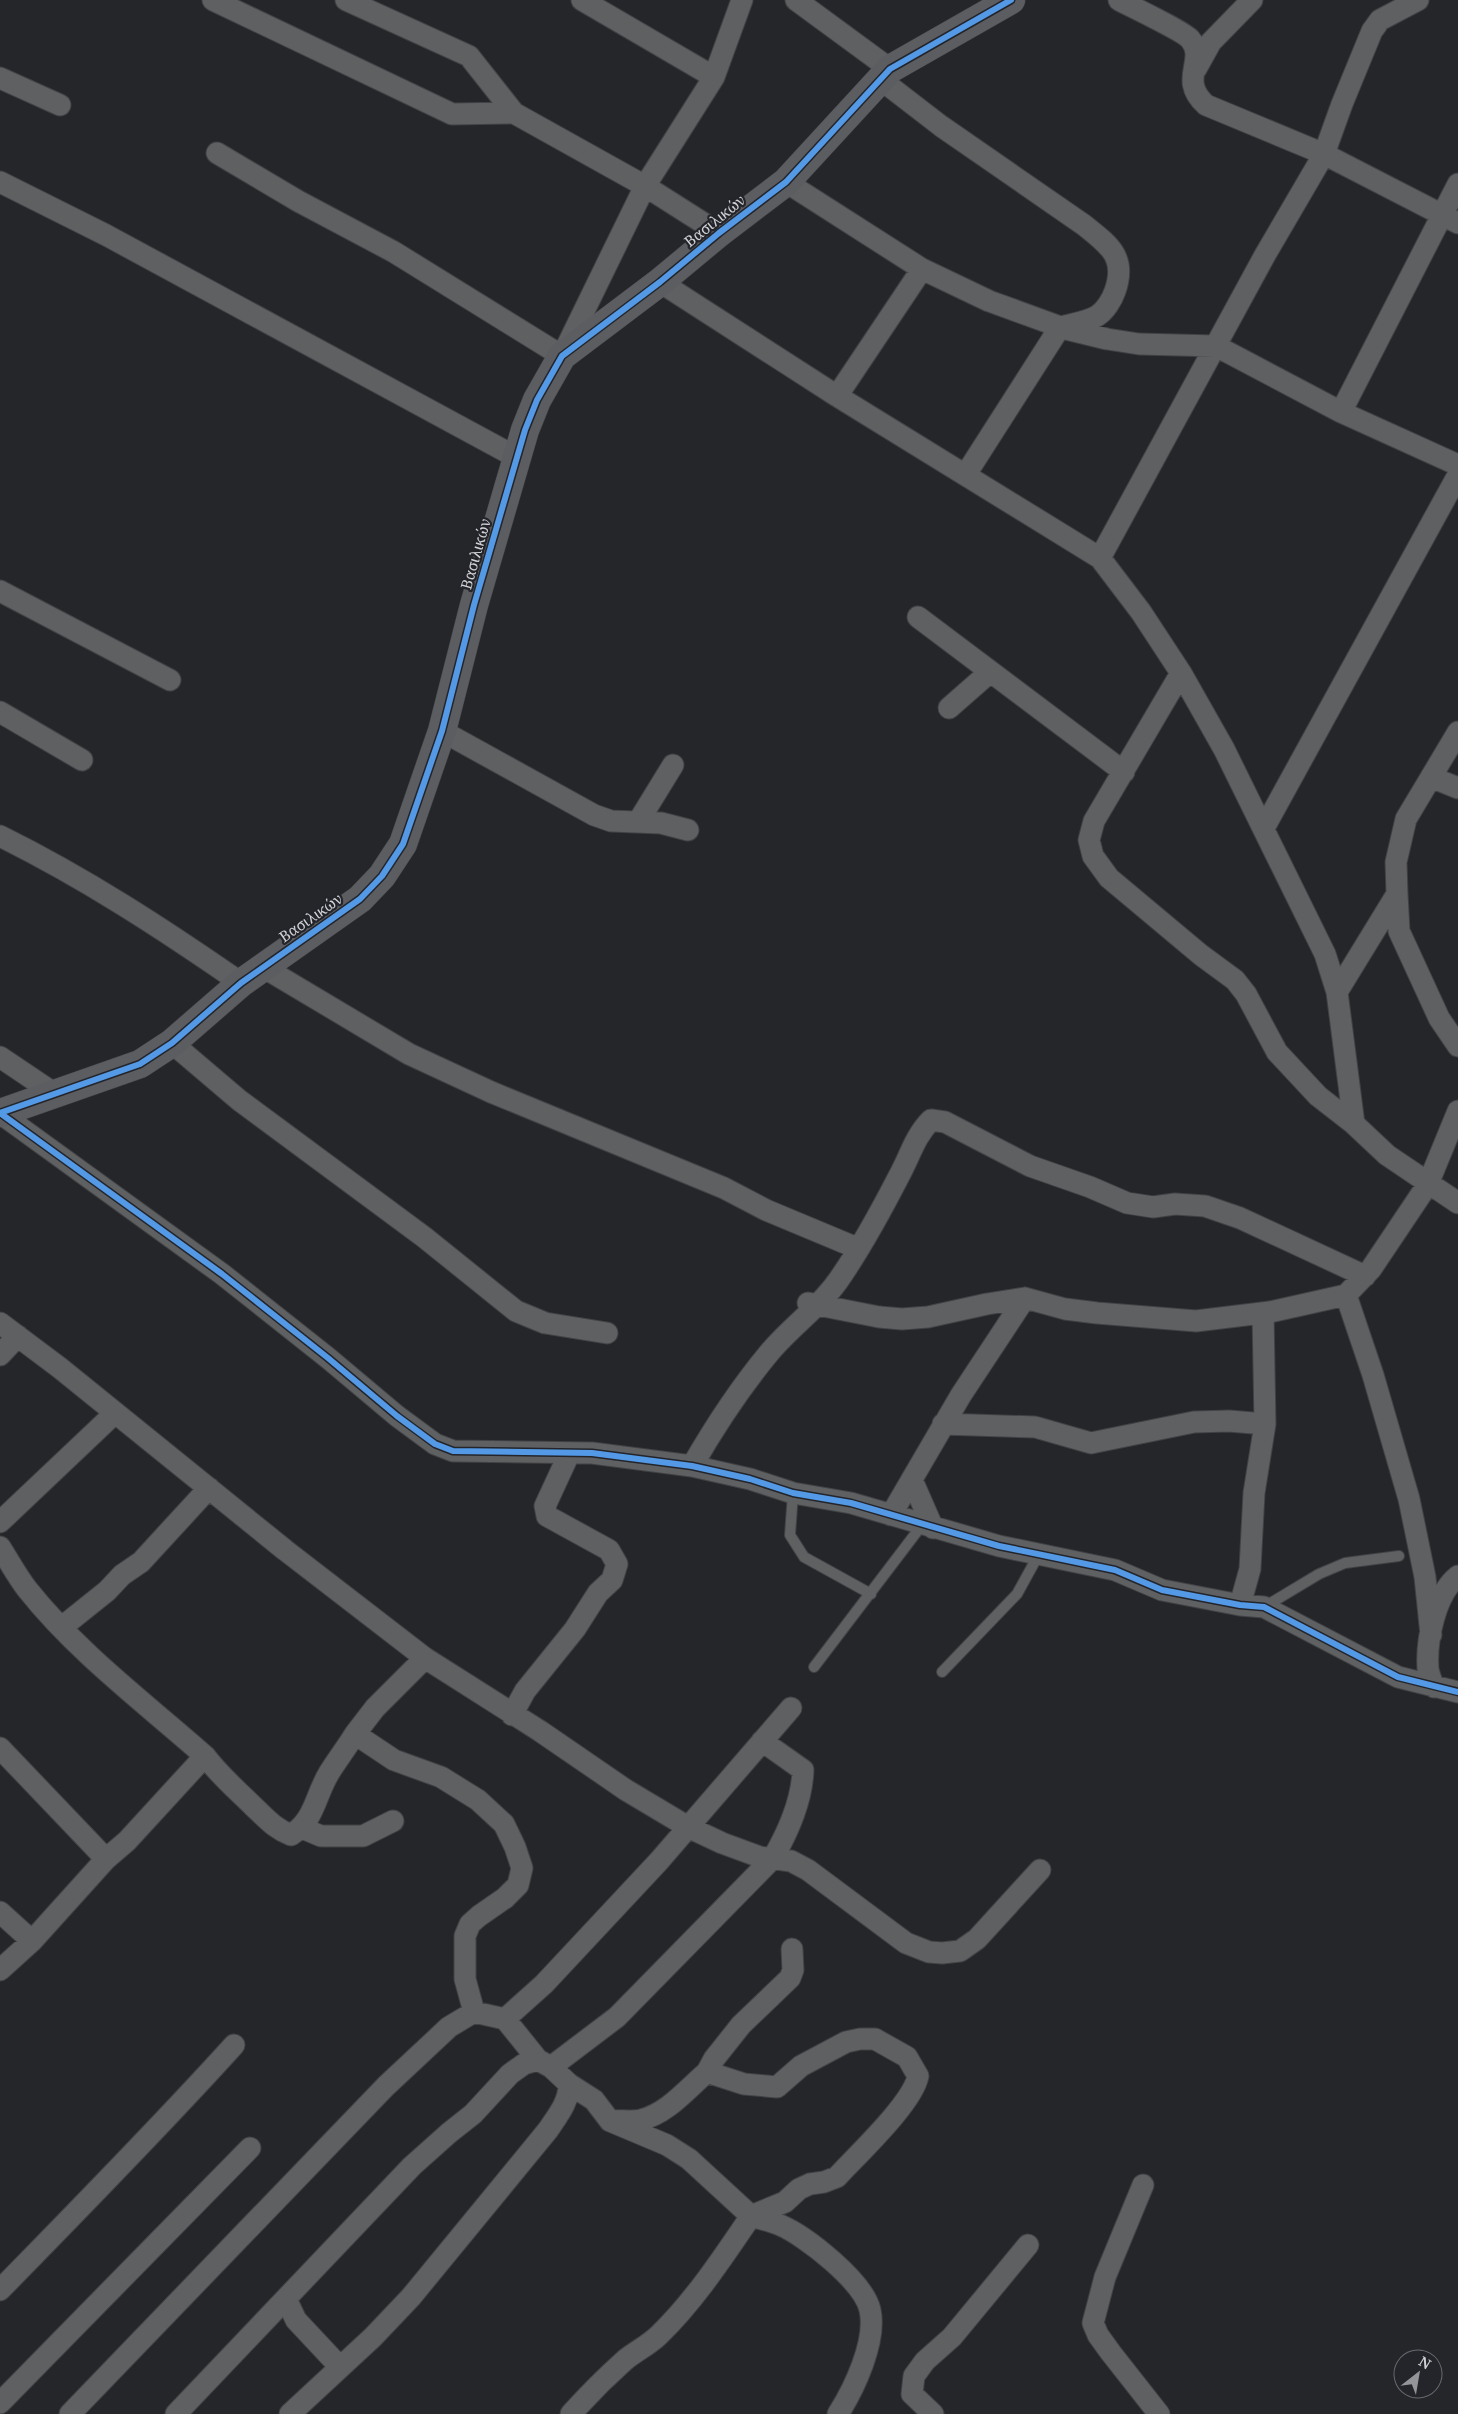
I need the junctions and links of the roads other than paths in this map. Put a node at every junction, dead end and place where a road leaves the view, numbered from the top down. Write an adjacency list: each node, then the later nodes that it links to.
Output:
1 (213, 0): 16 (street)
2 (346, 0): 16 (street)
3 (582, 0): 14 (street)
4 (742, 0): 14 (street)
5 (796, 0): 12 (street)
6 (1011, 0): 12 (street, Βασιλικών)
7 (1119, 0): 11 (street)
8 (1252, 0): 11 (street)
9 (1418, 0): 10 (street)
10 (1399, 5): 18 (street)
11 (1195, 72): 18 (street)
12 (885, 74): 20 (street, Βασιλικών); 27 (street)
13 (0, 78): 15 (street)
14 (714, 78): 22 (street)
15 (60, 105)
16 (514, 113): 22 (street)
17 (217, 153): 29 (street)
18 (1324, 154): 23 (street); 28 (street)
19 (0, 182): 32 (street)
20 (786, 182): 24 (street, Βασιλικών); 25 (street)
21 (1458, 184): 23 (street)
22 (645, 186): 24 (street); 29 (street)
23 (1450, 218): 31 (street)
24 (719, 233): 26 (street, Βασιλικών)
25 (922, 269): 27 (street); 30 (street)
26 (660, 282): 29 (street, Βασιλικών); 30 (street)
27 (1060, 327): 28 (street); 34 (street)
28 (1216, 346): 31 (street); 36 (street)
29 (562, 356): 32 (street, Βασιλικών)
30 (837, 396): 34 (street)
31 (1341, 412): 33 (street)
32 (516, 457): 44 (street, Βασιλικών)
33 (1458, 465)
34 (966, 474): 36 (street)
35 (1458, 474): 52 (street)
36 (1100, 558): 40 (street)
37 (0, 591): 41 (street)
38 (918, 617): 39 (street)
39 (990, 672): 42 (street); 48 (street)
40 (1181, 673): 48 (street); 52 (street)
41 (170, 680)
42 (948, 708)
43 (0, 712): 46 (street)
44 (442, 731): 51 (street); 56 (street, Βασιλικών)
45 (1458, 732): 49 (street)
46 (82, 760)
47 (673, 765): 51 (street)
48 (1124, 772): 65 (street)
49 (1431, 777): 50 (street); 55 (street)
50 (1458, 788)
51 (638, 822): 53 (street)
52 (1264, 828): 58 (street)
53 (688, 830)
54 (0, 836): 57 (street)
55 (1397, 894): 58 (street); 60 (street)
56 (263, 967): 57 (street, Βασιλικών); 68 (street)
57 (241, 982): 59 (street, Βασιλικών)
58 (1337, 992): 65 (street)
59 (172, 1043): 62 (street, Βασιλικών); 75 (street)
60 (1458, 1046)
61 (0, 1057): 62 (street)
62 (55, 1094): 64 (street, Βασιλικών)
63 (1458, 1112): 66 (street)
64 (0, 1113): 81 (street)
65 (1354, 1124): 66 (street)
66 (1428, 1184): 67 (street); 69 (street)
67 (1458, 1203)
68 (858, 1248): 69 (street); 72 (street)
69 (1365, 1276): 70 (street)
70 (1346, 1295): 73 (street); 97 (street)
71 (1025, 1298): 72 (street); 73 (street); 79 (street)
72 (810, 1304): 82 (street)
73 (1263, 1313): 80 (street)
74 (0, 1323): 76 (street)
75 (607, 1333)
76 (18, 1336): 77 (street); 78 (street)
77 (0, 1355)
78 (115, 1413): 84 (street); 87 (street)
79 (943, 1424): 80 (street); 83 (street)
80 (1266, 1424): 94 (street)
81 (569, 1454): 82 (street); 104 (street)
82 (692, 1466): 85 (street)
83 (912, 1480): 86 (street); 88 (street)
84 (209, 1488): 96 (street); 98 (street)
85 (793, 1493): 86 (street); 93 (lane)
86 (890, 1515): 88 (street)
87 (0, 1522)
88 (928, 1526): 90 (street); 93 (lane)
89 (0, 1547): 96 (street)
90 (1039, 1554): 94 (street); 100 (lane)
91 (1399, 1556): 95 (lane)
92 (1458, 1576): 97 (street)
93 (871, 1594): 99 (lane)
94 (1240, 1605): 95 (street)
95 (1264, 1607): 101 (street)
96 (62, 1627): 108 (street)
97 (1431, 1635): 101 (street)
98 (425, 1658): 104 (street); 105 (street)
99 (814, 1667)
100 (942, 1672)
101 (1434, 1687): 102 (street)
102 (1458, 1692)
103 (791, 1708): 106 (street)
104 (512, 1715): 111 (street)
105 (356, 1734): 110 (street); 119 (street)
106 (762, 1741): 111 (street); 112 (street)
107 (0, 1748): 113 (street)
108 (205, 1756): 110 (street); 113 (street)
109 (393, 1821): 110 (street)
110 (302, 1828)
111 (688, 1828): 112 (street); 120 (street)
112 (773, 1858): 114 (street); 122 (street)
113 (106, 1859): 116 (street)
114 (1040, 1870)
115 (0, 1912): 116 (street)
116 (32, 1942): 118 (street)
117 (792, 1949): 123 (street)
118 (0, 1970)
119 (474, 2012): 120 (street); 134 (street)
120 (506, 2019): 122 (street)
121 (234, 2045): 130 (street)
122 (544, 2064): 124 (street); 131 (street)
123 (707, 2072): 125 (street); 128 (street)
124 (569, 2084): 125 (street); 132 (street)
125 (610, 2120): 128 (street)
126 (250, 2148): 133 (street)
127 (1143, 2185): 140 (street)
128 (751, 2216): 137 (street); 138 (street)
129 (1028, 2245): 139 (street)
130 (0, 2290)
131 (286, 2299): 132 (street); 135 (street)
132 (340, 2367): 136 (street)
133 (0, 2403)
134 (70, 2414)
135 (176, 2414)
136 (290, 2414)
137 (571, 2414)
138 (838, 2414)
139 (933, 2414)
140 (1159, 2414)

